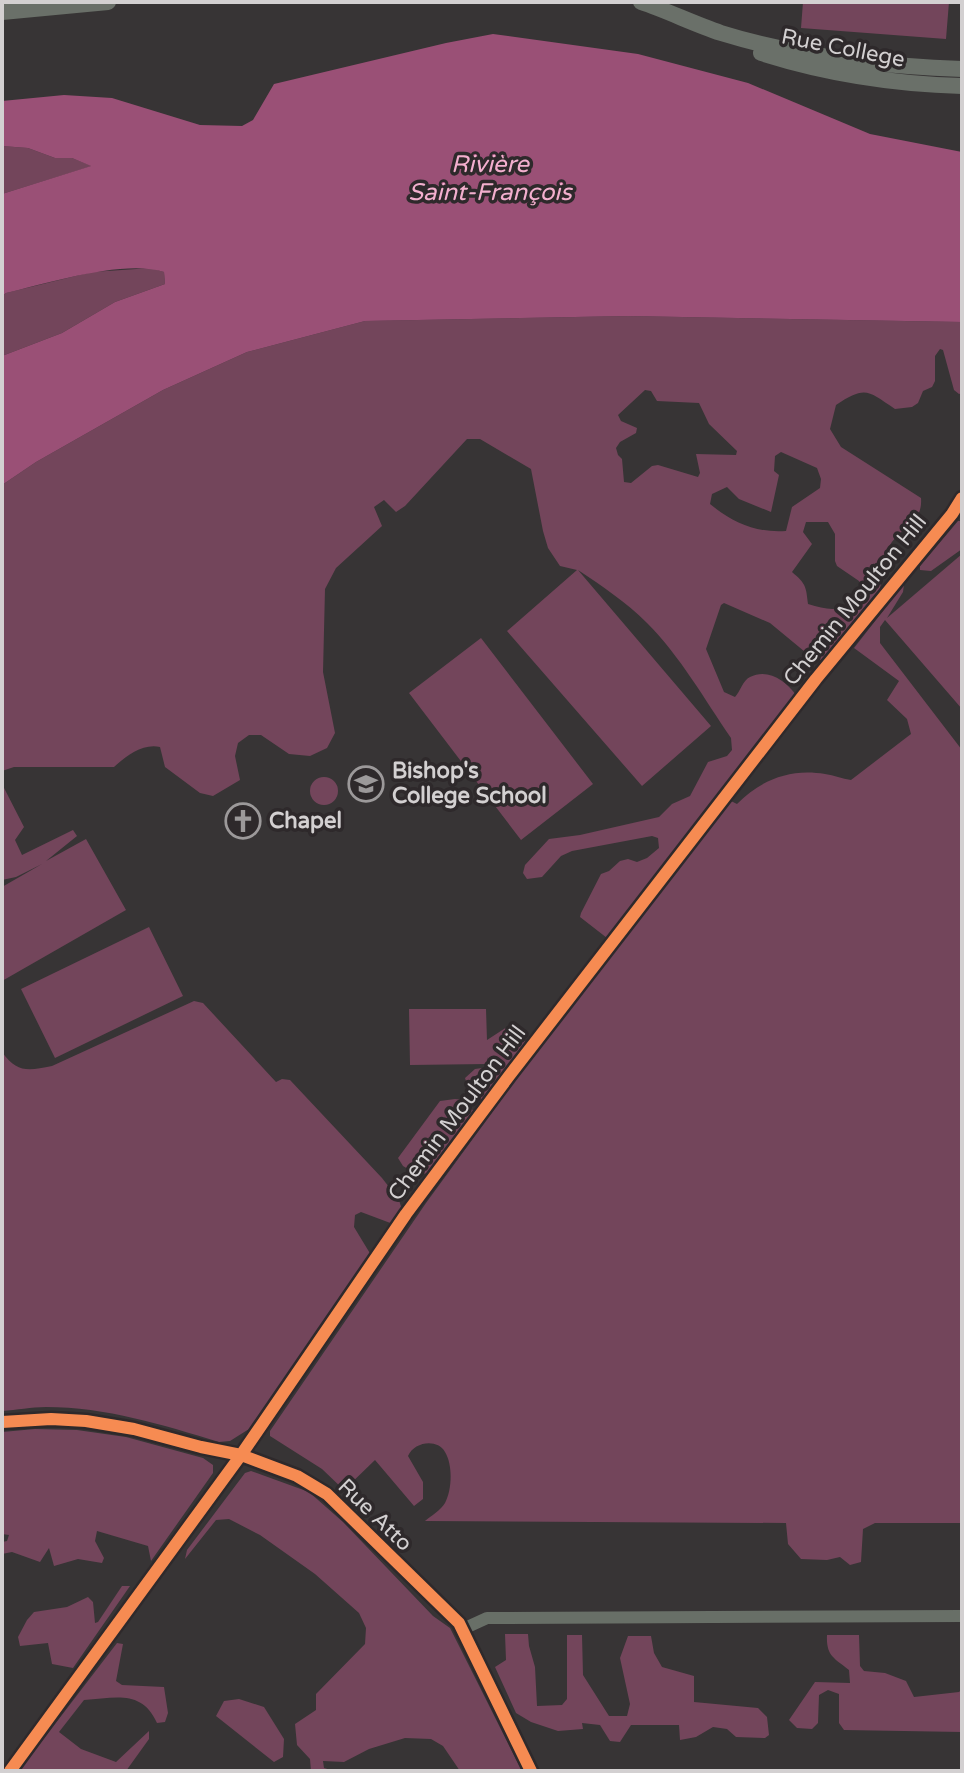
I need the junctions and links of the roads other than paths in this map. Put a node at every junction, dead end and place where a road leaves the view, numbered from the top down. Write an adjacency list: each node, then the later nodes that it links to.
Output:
1 (108, 2): 3 (street)
2 (641, 2): 4 (street, Rue College)
3 (2, 12)
4 (721, 32): 5 (street, Rue College); 6 (street, Rue College)
5 (962, 69)
6 (962, 86)
7 (962, 498): 9 (street, Chemin Moulton Hill)
8 (2, 1422): 9 (street, Rue Atto)
9 (241, 1455): 11 (street, Rue Atto); 12 (street, Chemin Moulton Hill)
10 (962, 1616): 11 (street)
11 (463, 1629): 13 (street, Rue Atto)
12 (10, 1771)
13 (531, 1771)

